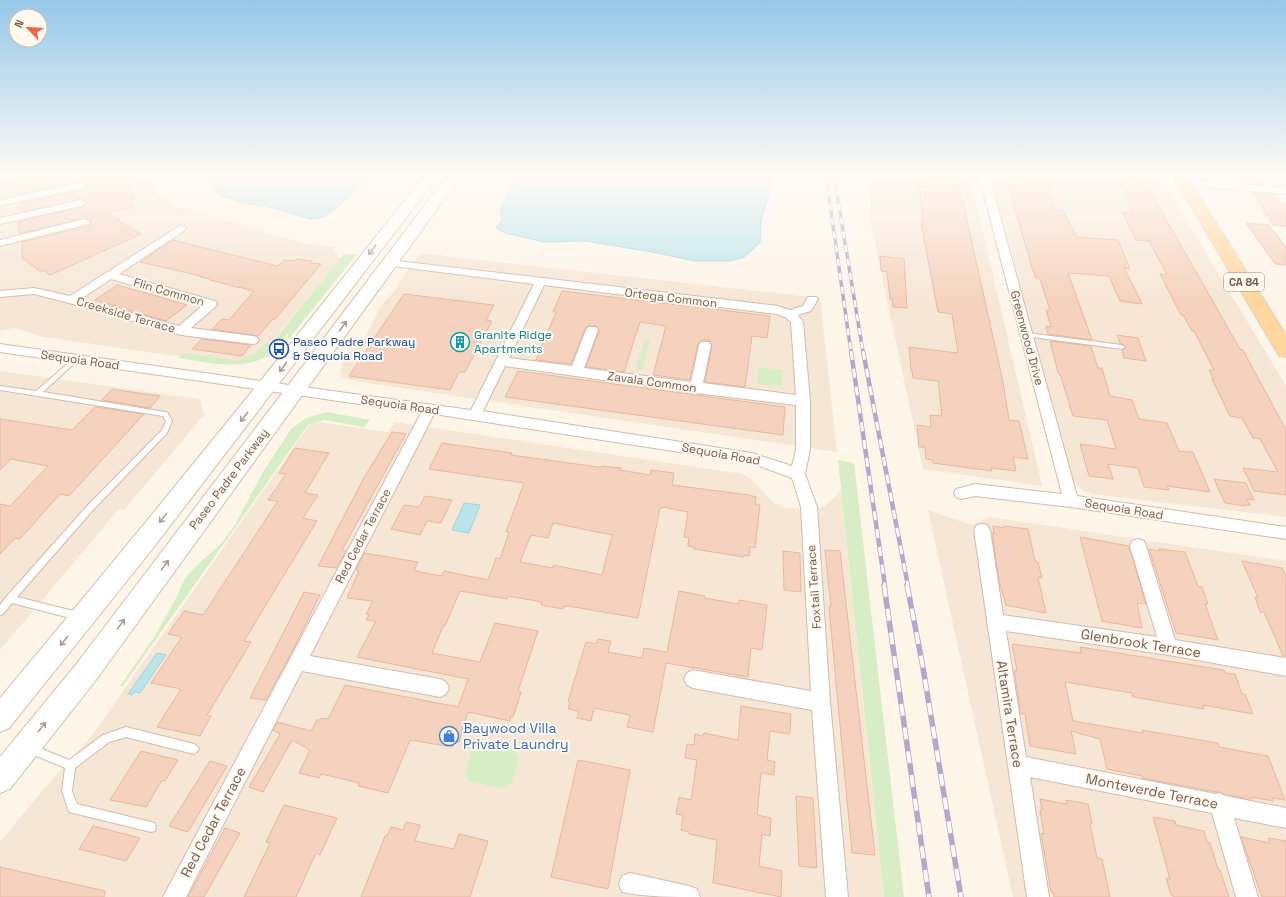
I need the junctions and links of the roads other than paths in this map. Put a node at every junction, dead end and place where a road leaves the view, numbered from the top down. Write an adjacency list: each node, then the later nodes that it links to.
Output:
1 (14, 218): 6 (street)
2 (399, 218): 28 (main road, one-way to 28)
3 (423, 218): 10 (main road, Paseo Padre Parkway)
4 (995, 218): 19 (street, Greenwood Drive)
5 (1205, 218): 24 (main road, CA 84)
6 (0, 221)
7 (85, 222): 9 (street)
8 (181, 228): 11 (street)
9 (0, 243)
10 (389, 263): 12 (street, Ortega Common); 31 (main road, Paseo Padre Parkway, one-way to 10)
11 (110, 275): 15 (street); 18 (street, Flin Common)
12 (540, 282): 16 (street, Ortega Common); 26 (street)
13 (0, 294): 15 (street, Creekside Terrace)
14 (812, 299): 16 (street)
15 (72, 300): 18 (street, Creekside Terrace)
16 (790, 314): 33 (street)
17 (592, 330): 27 (street)
18 (181, 331): 20 (street, Creekside Terrace)
19 (1027, 335): 22 (lane); 38 (street, Greenwood Drive)
20 (253, 340)
21 (705, 345): 30 (street)
22 (1122, 347)
23 (0, 348): 25 (street, Sequoia Road)
24 (1286, 351)
25 (75, 360): 28 (street, Sequoia Road); 32 (lane)
26 (502, 361): 27 (street, Zavala Common); 35 (street)
27 (576, 371): 30 (street, Zavala Common)
28 (268, 386): 31 (street, Sequoia Road); 44 (main road, one-way to 44)
29 (0, 388): 32 (lane)
30 (696, 388): 33 (street, Zavala Common)
31 (296, 391): 34 (street, Sequoia Road); 53 (main road, Paseo Padre Parkway, one-way to 31)
32 (38, 393): 42 (lane)
33 (803, 401): 36 (street)
34 (430, 409): 35 (street, Sequoia Road); 47 (street, Red Cedar Terrace)
35 (475, 415): 36 (street, Sequoia Road)
36 (798, 474): 51 (street, Foxtail Terrace)
37 (961, 493): 38 (street, Sequoia Road)
38 (1071, 501): 40 (street, Sequoia Road)
39 (982, 530): 45 (street, Altamira Terrace)
40 (1286, 533)
41 (1138, 546): 46 (street)
42 (10, 599): 43 (lane); 44 (lane)
43 (0, 611)
44 (83, 618): 52 (main road, one-way to 52)
45 (996, 622): 46 (street, Glenbrook Terrace); 56 (street, Altamira Terrace)
46 (1169, 647): 48 (street, Glenbrook Terrace)
47 (297, 662): 50 (street); 62 (street, Red Cedar Terrace)
48 (1286, 667)
49 (693, 679): 51 (street)
50 (440, 688)
51 (821, 702): 64 (street, Foxtail Terrace)
52 (0, 719)
53 (26, 748): 55 (lane); 57 (main road, Paseo Padre Parkway)
54 (194, 749): 55 (lane)
55 (70, 765): 60 (lane)
56 (1018, 765): 58 (street, Monteverde Terrace); 65 (street, Altamira Terrace)
57 (0, 779)
58 (1219, 803): 59 (street, Monteverde Terrace); 66 (street)
59 (1286, 818)
60 (151, 827)
61 (630, 884): 63 (street)
62 (174, 897)
63 (689, 897)
64 (837, 897)
65 (1038, 897)
66 (1247, 897)

